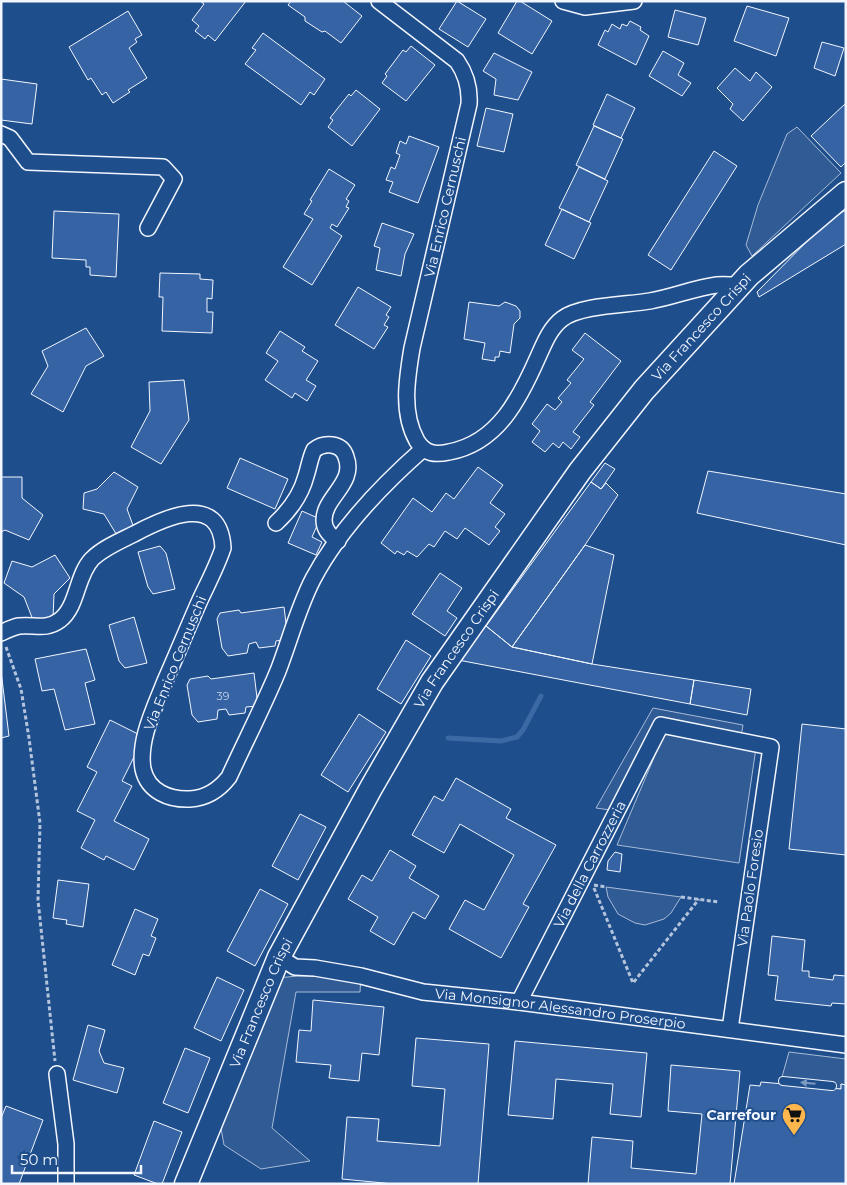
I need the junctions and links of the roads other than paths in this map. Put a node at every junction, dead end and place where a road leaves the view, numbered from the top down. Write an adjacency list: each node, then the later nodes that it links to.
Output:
1 (379, 1): 8 (street, Via Enrico Cernuschi)
2 (563, 1): 3 (street)
3 (634, 1)
4 (1, 134): 6 (street)
5 (846, 193): 7 (street, Via Francesco Crispi)
6 (148, 228)
7 (739, 286): 8 (street); 13 (street, Via Francesco Crispi)
8 (423, 449): 10 (street, Via Enrico Cernuschi)
9 (276, 523): 10 (street)
10 (338, 541): 11 (street, Via Enrico Cernuschi)
11 (3, 638)
12 (661, 725): 14 (street, Via della Carrozzeria); 15 (street, Via Paolo Foresio)
13 (279, 957): 14 (street, Via Monsignor Alessandro Proserpio); 21 (street, Via Francesco Crispi)
14 (518, 1002): 15 (street, Via Monsignor Alessandro Proserpio)
15 (730, 1030): 16 (street, Via Monsignor Alessandro Proserpio)
16 (846, 1045)
17 (57, 1074): 20 (street)
18 (783, 1081): 19 (lane, one-way to 18)
19 (832, 1086)
20 (66, 1184)
21 (186, 1184)

